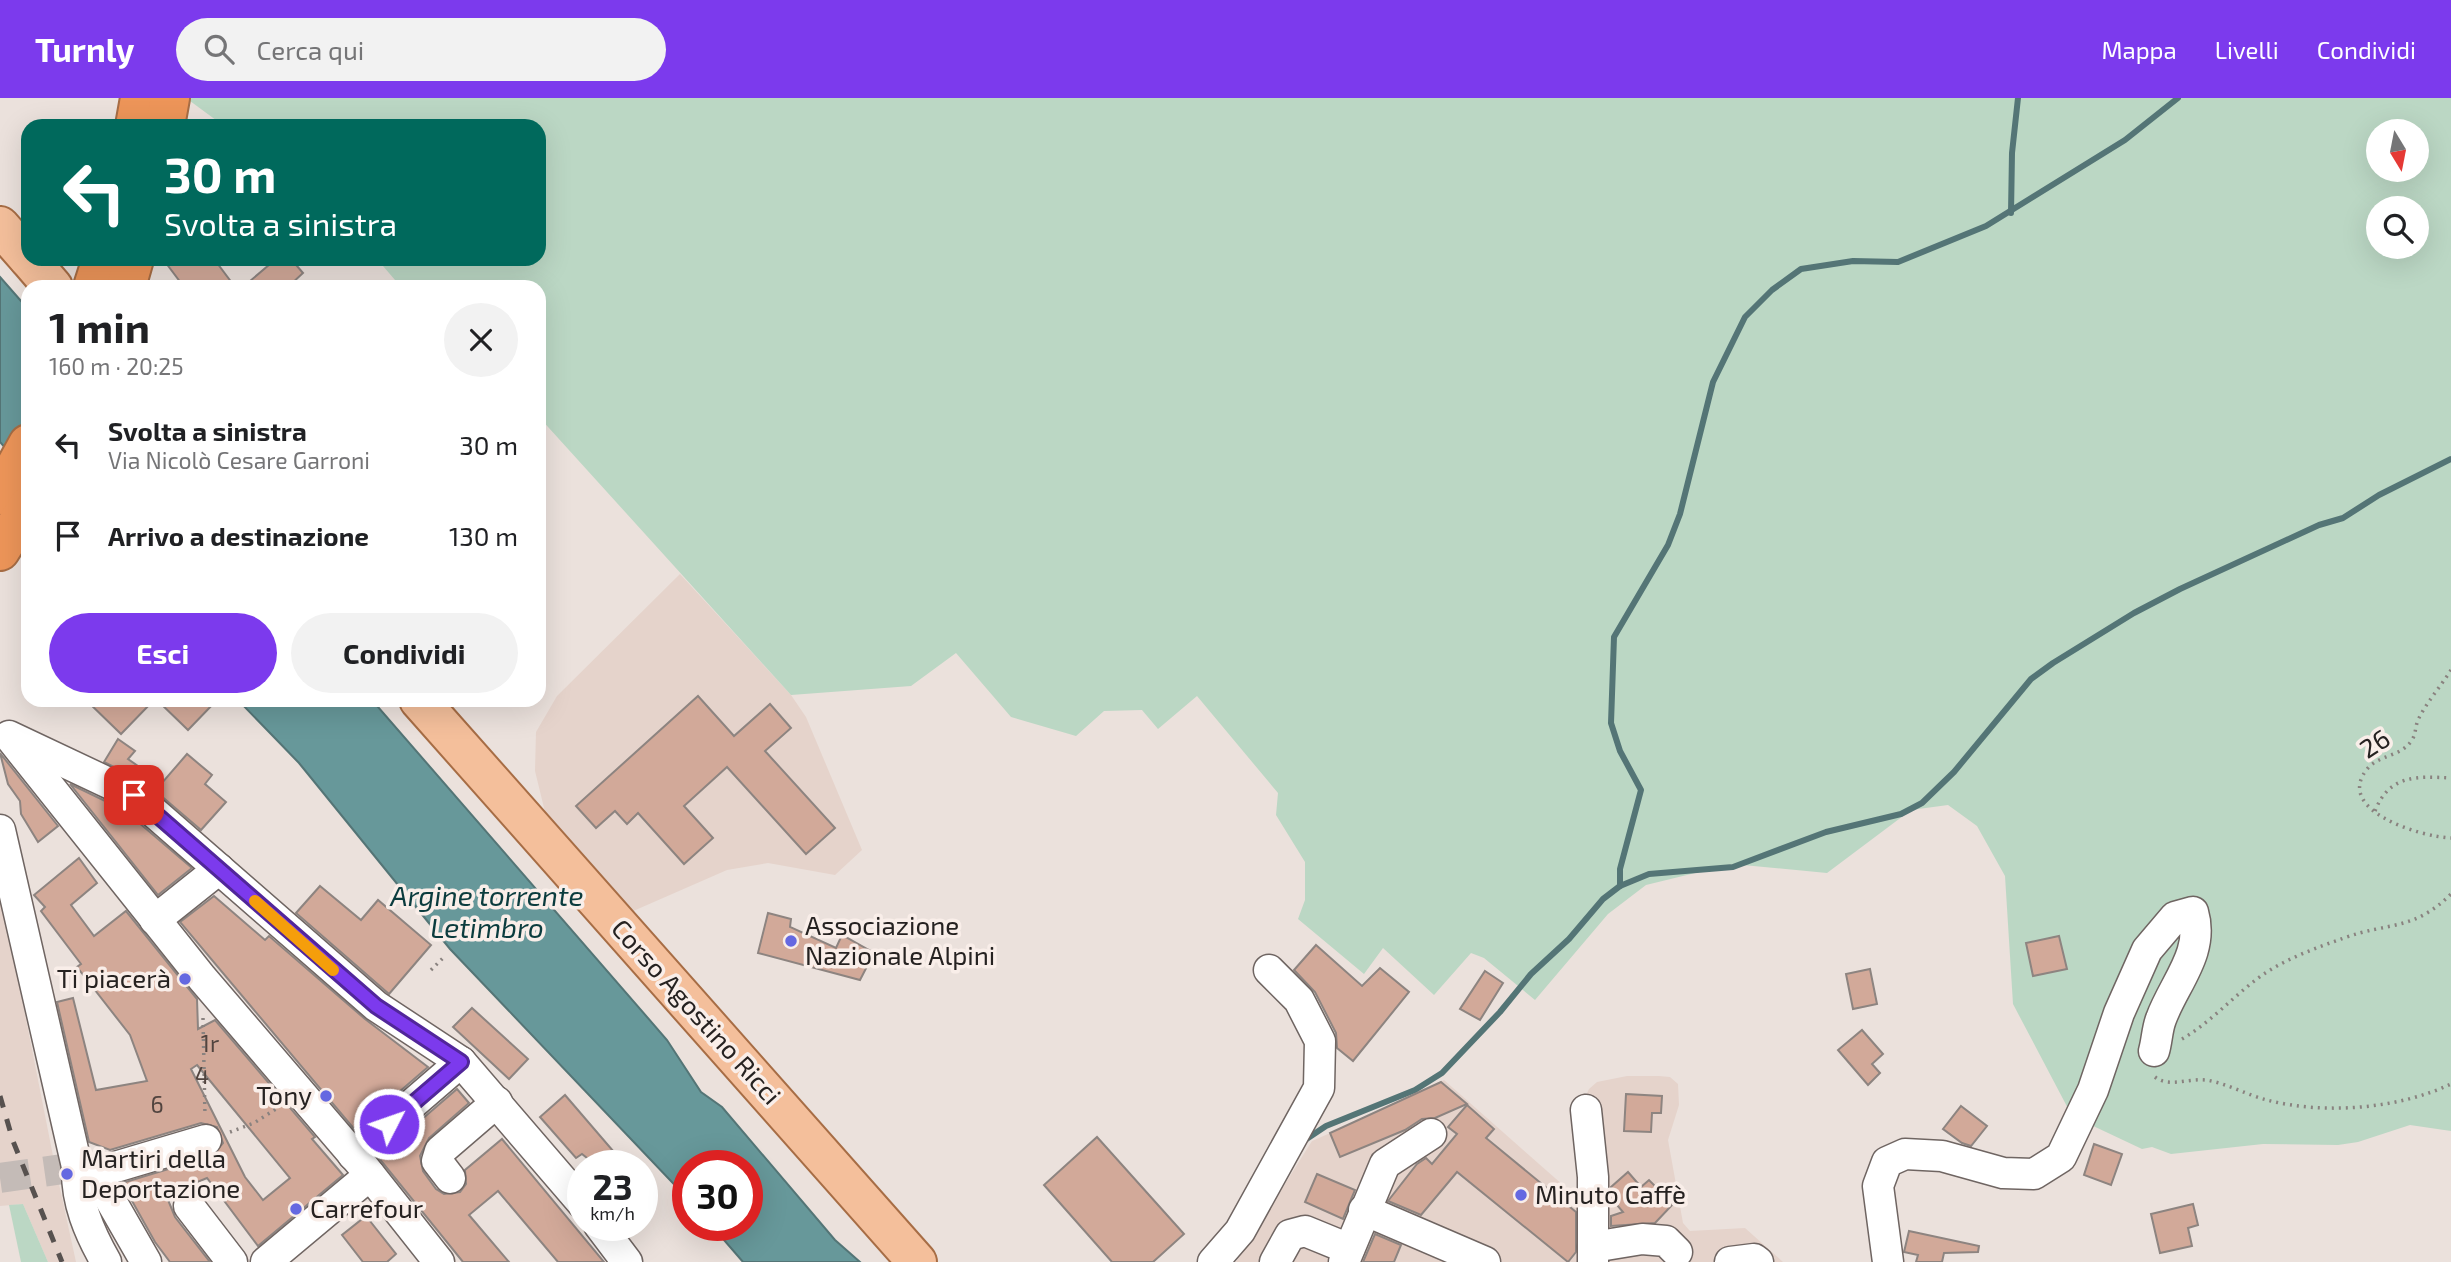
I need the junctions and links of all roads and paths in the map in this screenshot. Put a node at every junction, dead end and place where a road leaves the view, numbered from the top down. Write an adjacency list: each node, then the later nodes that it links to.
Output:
1 (140, 98): 3 (highway)
2 (170, 98): 4 (highway)
3 (136, 119)
4 (166, 119)
5 (0, 226): 6 (main road)
6 (21, 251)
7 (34, 266): 8 (main road)
8 (47, 280)
9 (21, 457): 10 (highway)
10 (0, 495)
11 (21, 517): 12 (highway)
12 (0, 551)
13 (2451, 670): 17 (path, 26)
14 (425, 707): 52 (main road, Corso Agostino Ricci)
15 (4, 730): 20 (street); 22 (street)
16 (2451, 778): 17 (path)
17 (2375, 811): 19 (path)
18 (0, 830): 36 (street)
19 (2451, 838)
20 (219, 869): 22 (street); 28 (street)
21 (2451, 894): 27 (path)
22 (155, 920): 26 (street)
23 (444, 957): 24 (path)
24 (431, 970)
25 (1269, 970): 53 (street)
26 (202, 978): 30 (street); 34 (path)
27 (2154, 1051): 29 (path); 58 (street)
28 (461, 1062): 31 (street); 35 (street)
29 (2451, 1084)
30 (299, 1092): 34 (path); 35 (street)
31 (497, 1102): 37 (street); 38 (street)
32 (1586, 1110): 44 (street)
33 (1432, 1134): 40 (street)
34 (206, 1140): 36 (street)
35 (362, 1165): 49 (street); 50 (street)
36 (86, 1170): 46 (street); 47 (street)
37 (450, 1178)
38 (567, 1185)
39 (189, 1206): 48 (street)
40 (1364, 1210): 42 (street); 45 (street)
41 (611, 1241): 51 (street)
42 (1418, 1243): 55 (street)
43 (1677, 1252): 44 (street)
44 (1593, 1255)
45 (1346, 1256): 54 (street)
46 (106, 1262)
47 (146, 1262)
48 (232, 1262)
49 (266, 1262)
50 (439, 1262)
51 (626, 1262)
52 (917, 1262)
53 (1213, 1262)
54 (1275, 1262)
55 (1485, 1262)
56 (1730, 1262): 57 (street)
57 (1758, 1262)
58 (1888, 1262)

